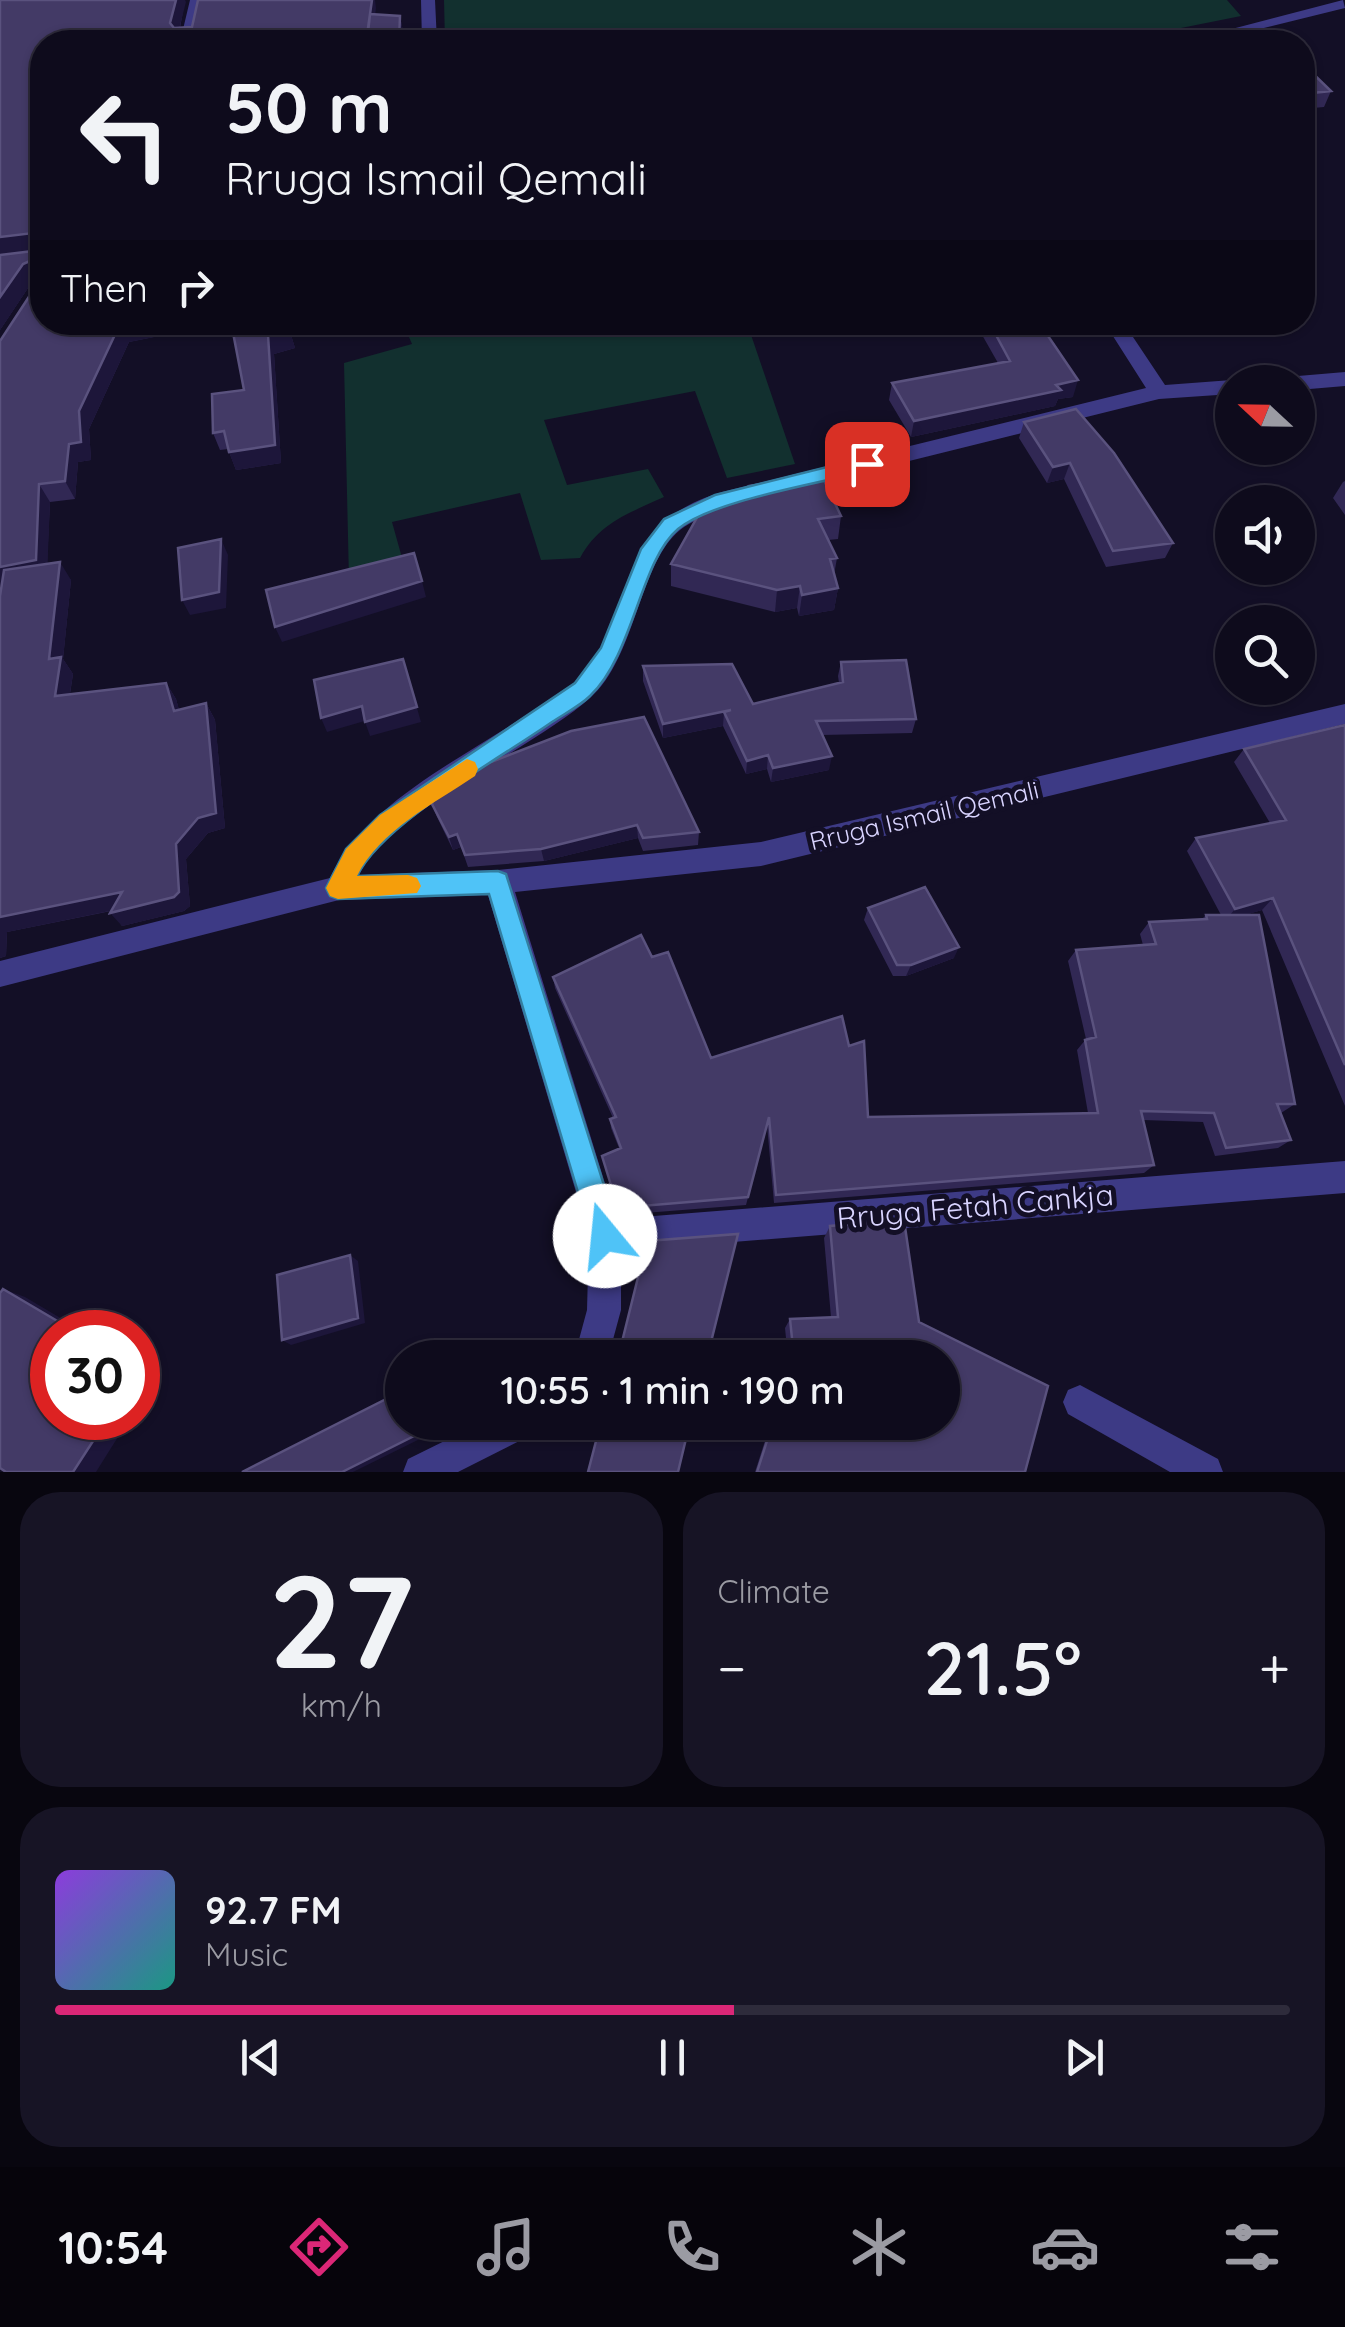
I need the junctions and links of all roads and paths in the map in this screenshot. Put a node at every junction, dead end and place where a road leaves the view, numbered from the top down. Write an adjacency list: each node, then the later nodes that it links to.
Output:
1 (197, 0): 4 (street)
2 (428, 0): 5 (street)
3 (1345, 4): 6 (street)
4 (191, 30)
5 (429, 30)
6 (1245, 30)
7 (1122, 335): 11 (street)
8 (1345, 379): 9 (street)
9 (1315, 382)
10 (1215, 388): 11 (street)
11 (1159, 392): 14 (street)
12 (1345, 714): 13 (street, Rruga Ismail Qemali)
13 (498, 882): 14 (street, Rruga Ismail Qemali); 17 (street)
14 (338, 888): 15 (street, Rruga Ismail Qemali)
15 (0, 974)
16 (1345, 1177): 17 (street, Rruga Fetah Cankja)
17 (605, 1236): 18 (street)
18 (596, 1340)
19 (1080, 1402): 22 (street)
20 (485, 1440): 21 (street)
21 (421, 1472)
22 (1205, 1472)

